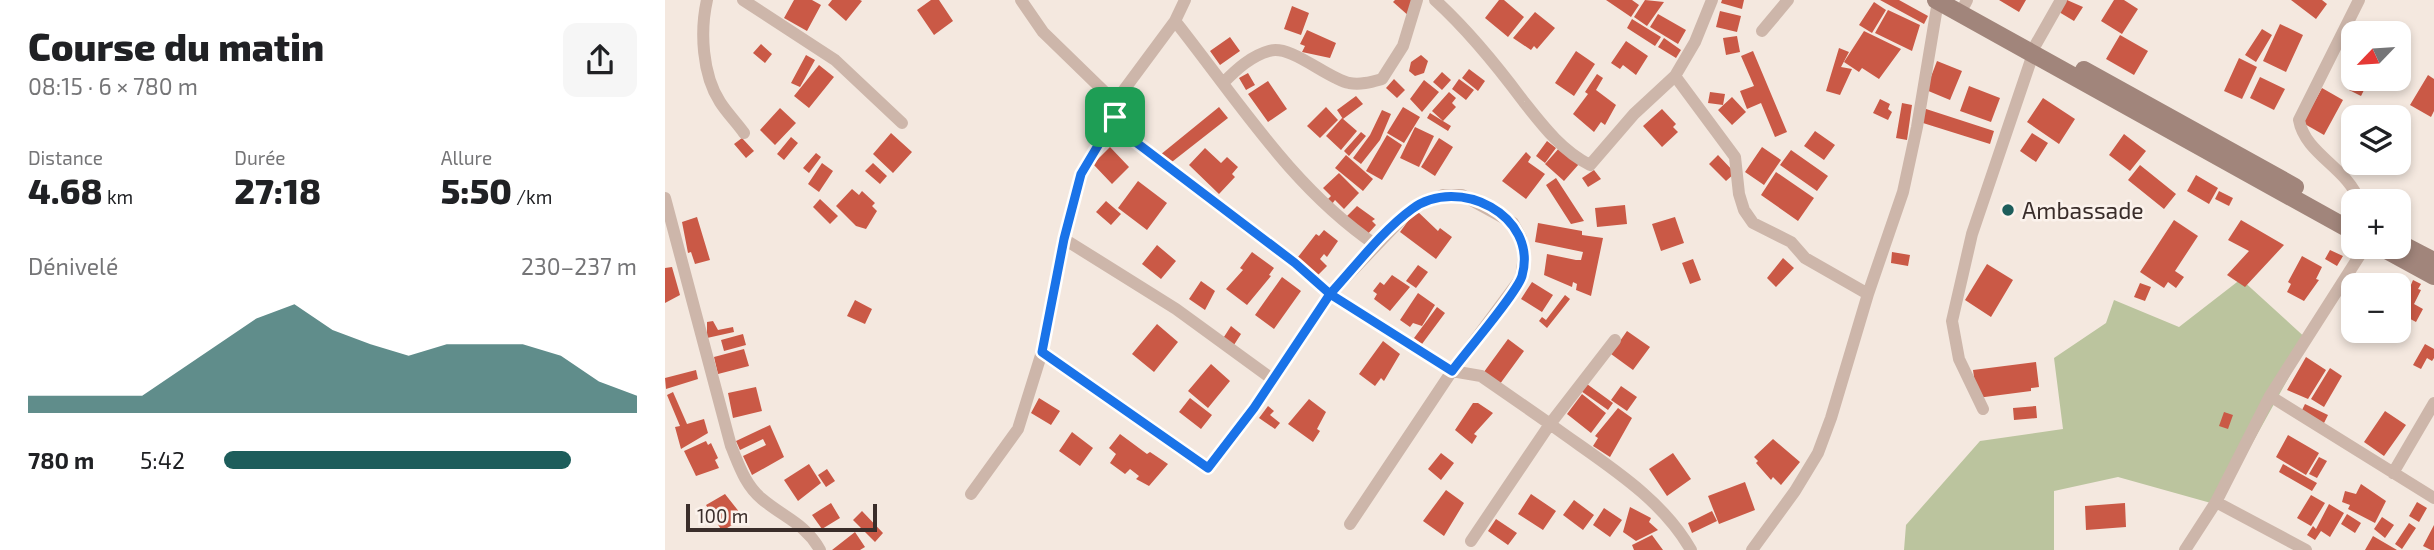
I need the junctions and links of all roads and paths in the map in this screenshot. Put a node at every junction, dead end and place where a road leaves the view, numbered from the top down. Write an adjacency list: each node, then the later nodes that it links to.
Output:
1 (707, 0): 21 (street)
2 (743, 0): 20 (street)
3 (1021, 0): 18 (street)
4 (1185, 0): 13 (street)
5 (1417, 0): 17 (street)
6 (1435, 0): 16 (street)
7 (1712, 0): 16 (street)
8 (1788, 0): 14 (street)
9 (2061, 0): 15 (street)
10 (2360, 0): 22 (street)
11 (1937, 1): 15 (main road); 34 (street)
12 (1963, 1): 15 (main road)
13 (1175, 21): 17 (street); 18 (street)
14 (1762, 31)
15 (2035, 49): 24 (main road); 25 (main road); 41 (street)
16 (1675, 76): 34 (street)
17 (1224, 82): 27 (street)
18 (1115, 102): 19 (street)
19 (1115, 117): 26 (street); 33 (street)
20 (902, 123)
21 (744, 133)
22 (2353, 189)
23 (665, 198): 50 (street)
24 (2341, 212)
25 (2341, 225)
26 (1064, 239): 36 (street); 38 (street)
27 (1376, 245): 33 (street); 37 (street)
28 (2411, 249): 31 (main road)
29 (2357, 259): 39 (street)
30 (2403, 259): 32 (main road)
31 (2434, 261)
32 (2434, 276)
33 (1330, 294): 37 (street); 38 (street)
34 (1868, 294): 52 (street)
35 (1615, 340): 42 (street)
36 (1042, 352): 38 (street); 44 (street)
37 (1452, 371): 42 (street); 47 (street)
38 (1272, 379)
39 (2270, 396): 43 (street); 46 (street)
40 (2434, 403): 43 (street)
41 (1983, 410)
42 (1550, 424): 48 (street); 51 (street)
43 (2393, 473): 45 (street)
44 (971, 494)
45 (2434, 498)
46 (2216, 502): 49 (street); 53 (street)
47 (1350, 524)
48 (1471, 541)
49 (2299, 548)
50 (820, 550)
51 (1691, 550)
52 (1752, 550)
53 (2185, 550)

